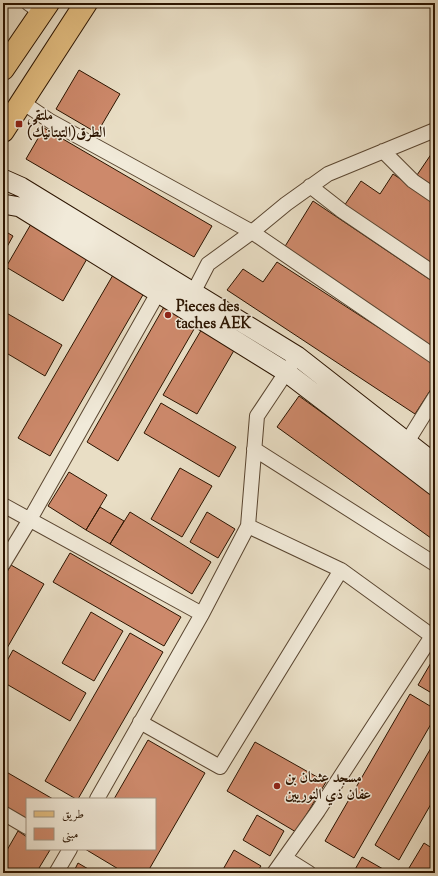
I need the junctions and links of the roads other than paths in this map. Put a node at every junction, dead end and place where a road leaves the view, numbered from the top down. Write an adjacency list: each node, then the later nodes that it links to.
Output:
1 (86, 3): 4 (main road)
2 (39, 6): 3 (main road)
3 (3, 69)
4 (22, 102): 6 (main road); 12 (street)
5 (435, 130): 7 (street)
6 (3, 131)
7 (384, 151): 9 (street); 10 (street)
8 (3, 178): 14 (main road)
9 (310, 186): 12 (street); 13 (street)
10 (435, 196)
11 (3, 204): 14 (main road)
12 (252, 232): 15 (street); 17 (street)
13 (435, 274)
14 (162, 285): 15 (main road); 18 (main road); 25 (street)
15 (193, 293): 16 (main road)
16 (297, 356): 18 (street); 20 (main road)
17 (435, 357)
18 (286, 372): 21 (street); 23 (main road)
19 (435, 397): 20 (street)
20 (407, 442): 22 (main road)
21 (254, 449): 26 (street); 28 (street)
22 (435, 464)
23 (435, 486)
24 (3, 505): 25 (street)
25 (29, 521): 27 (street); 30 (street)
26 (248, 526): 29 (street); 30 (street)
27 (3, 564)
28 (435, 564)
29 (341, 570): 31 (street); 32 (street)
30 (202, 614): 32 (street)
31 (433, 634): 37 (street)
32 (140, 722): 33 (street)
33 (98, 798)
34 (3, 812): 35 (street)
35 (26, 826)
36 (68, 850): 38 (street)
37 (285, 858): 39 (street); 40 (street)
38 (56, 873)
39 (274, 873)
40 (309, 873)

